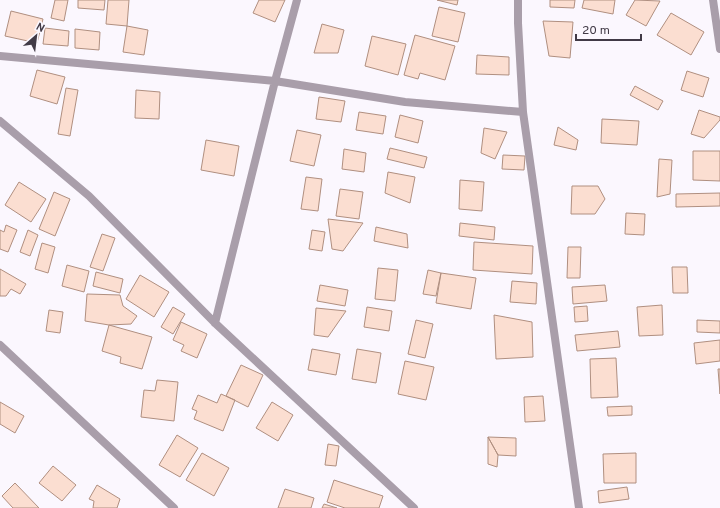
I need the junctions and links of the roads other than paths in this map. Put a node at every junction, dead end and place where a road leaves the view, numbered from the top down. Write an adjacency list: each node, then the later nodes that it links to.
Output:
1 (297, 0): 6 (street)
2 (518, 0): 7 (street)
3 (713, 0): 4 (street)
4 (720, 49)
5 (0, 56): 6 (street)
6 (275, 81): 7 (street); 9 (street)
7 (523, 112): 13 (street)
8 (0, 121): 9 (street)
9 (215, 323): 12 (street)
10 (0, 345): 11 (street)
11 (174, 508)
12 (414, 508)
13 (579, 508)

